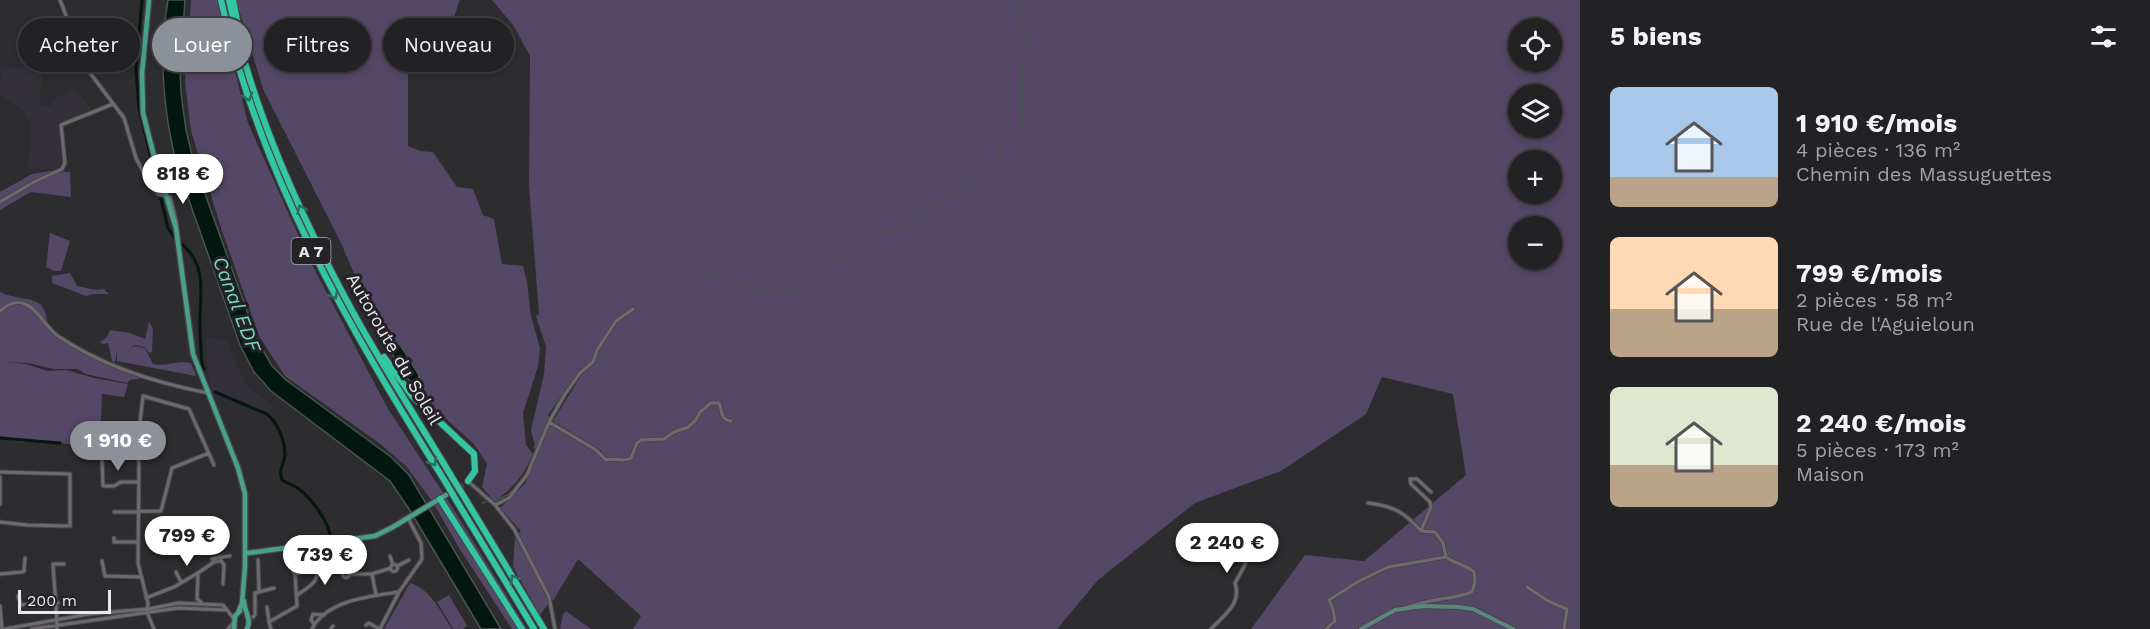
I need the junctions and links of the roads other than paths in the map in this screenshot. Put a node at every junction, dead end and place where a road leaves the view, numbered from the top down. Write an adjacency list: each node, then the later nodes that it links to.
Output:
1 (60, 0): 5 (street)
2 (149, 0): 6 (main road)
3 (221, 0): 93 (highway, Autoroute du Soleil / A 7, one-way to 93, bridge)
4 (231, 0): 10 (highway, Autoroute du Soleil / A 7, one-way to 4)
5 (113, 104): 6 (street); 7 (street)
6 (162, 195): 11 (main road)
7 (0, 202)
8 (633, 309): 13 (street)
9 (0, 311): 11 (street)
10 (361, 325): 21 (highway); 94 (highway, Autoroute du Soleil / A 7, one-way to 10, bridge)
11 (208, 393): 32 (main road)
12 (731, 421): 13 (street)
13 (549, 422): 27 (street)
14 (136, 450): 15 (street); 16 (street); 20 (street)
15 (154, 452)
16 (209, 453): 18 (street); 28 (street)
17 (102, 461): 20 (street)
18 (214, 465)
19 (0, 477): 26 (street); 31 (street)
20 (139, 482): 28 (street)
21 (465, 483): 27 (street)
22 (1431, 492): 33 (street)
23 (446, 495): 24 (main road)
24 (437, 500): 30 (main road); 92 (highway)
25 (1368, 503): 33 (street)
26 (0, 504)
27 (495, 505): 95 (street)
28 (139, 511): 29 (street); 36 (street)
29 (114, 512)
30 (409, 518): 37 (main road); 63 (street)
31 (0, 522)
32 (246, 524): 37 (main road); 75 (main road)
33 (1421, 531): 40 (street)
34 (1260, 534): 96 (street)
35 (114, 538): 36 (street)
36 (137, 542): 57 (street)
37 (248, 553): 75 (main road)
38 (230, 556): 43 (street)
39 (390, 556): 48 (street)
40 (1446, 557): 72 (street); 97 (street)
41 (25, 558): 49 (street)
42 (318, 558): 64 (street)
43 (221, 559): 52 (street); 59 (street)
44 (258, 560): 62 (street)
45 (409, 560): 48 (street)
46 (102, 561): 57 (street)
47 (63, 564): 68 (street)
48 (394, 566): 56 (street)
49 (22, 572): 50 (street); 54 (street)
50 (30, 572)
51 (176, 572): 58 (street)
52 (198, 573): 58 (street); 69 (street)
53 (295, 573): 64 (street)
54 (0, 574)
55 (350, 574): 56 (street)
56 (372, 574): 65 (street)
57 (142, 577): 67 (street)
58 (181, 582): 67 (street)
59 (223, 584)
60 (1527, 587): 100 (street)
61 (274, 588): 62 (street)
62 (259, 590): 77 (street)
63 (399, 592): 65 (street); 91 (street)
64 (297, 595): 79 (street)
65 (376, 595): 76 (street)
66 (18, 596): 68 (street)
67 (146, 598): 73 (street)
68 (57, 603): 78 (street)
69 (201, 603): 73 (street); 74 (street)
70 (0, 606): 85 (street)
71 (267, 607): 79 (street)
72 (1408, 607): 98 (street); 99 (street)
73 (148, 610): 74 (street); 78 (street); 83 (street); 87 (street)
74 (227, 610): 75 (street); 81 (street)
75 (240, 612): 77 (main road); 81 (main road)
76 (324, 615): 80 (street); 80 (street)
77 (251, 618): 84 (main road)
78 (58, 620): 83 (street); 85 (street)
79 (269, 622): 89 (street)
80 (314, 624): 90 (street)
81 (235, 625): 88 (street)
82 (366, 625): 91 (street)
83 (57, 627): 86 (street)
84 (248, 628)
85 (3, 629)
86 (32, 629)
87 (154, 629)
88 (228, 629)
89 (271, 629)
90 (312, 629)
91 (380, 629)
92 (522, 629)
93 (534, 629)
94 (544, 629)
95 (555, 629)
96 (1211, 629)
97 (1326, 629)
98 (1361, 629)
99 (1513, 629)
100 (1564, 629)

